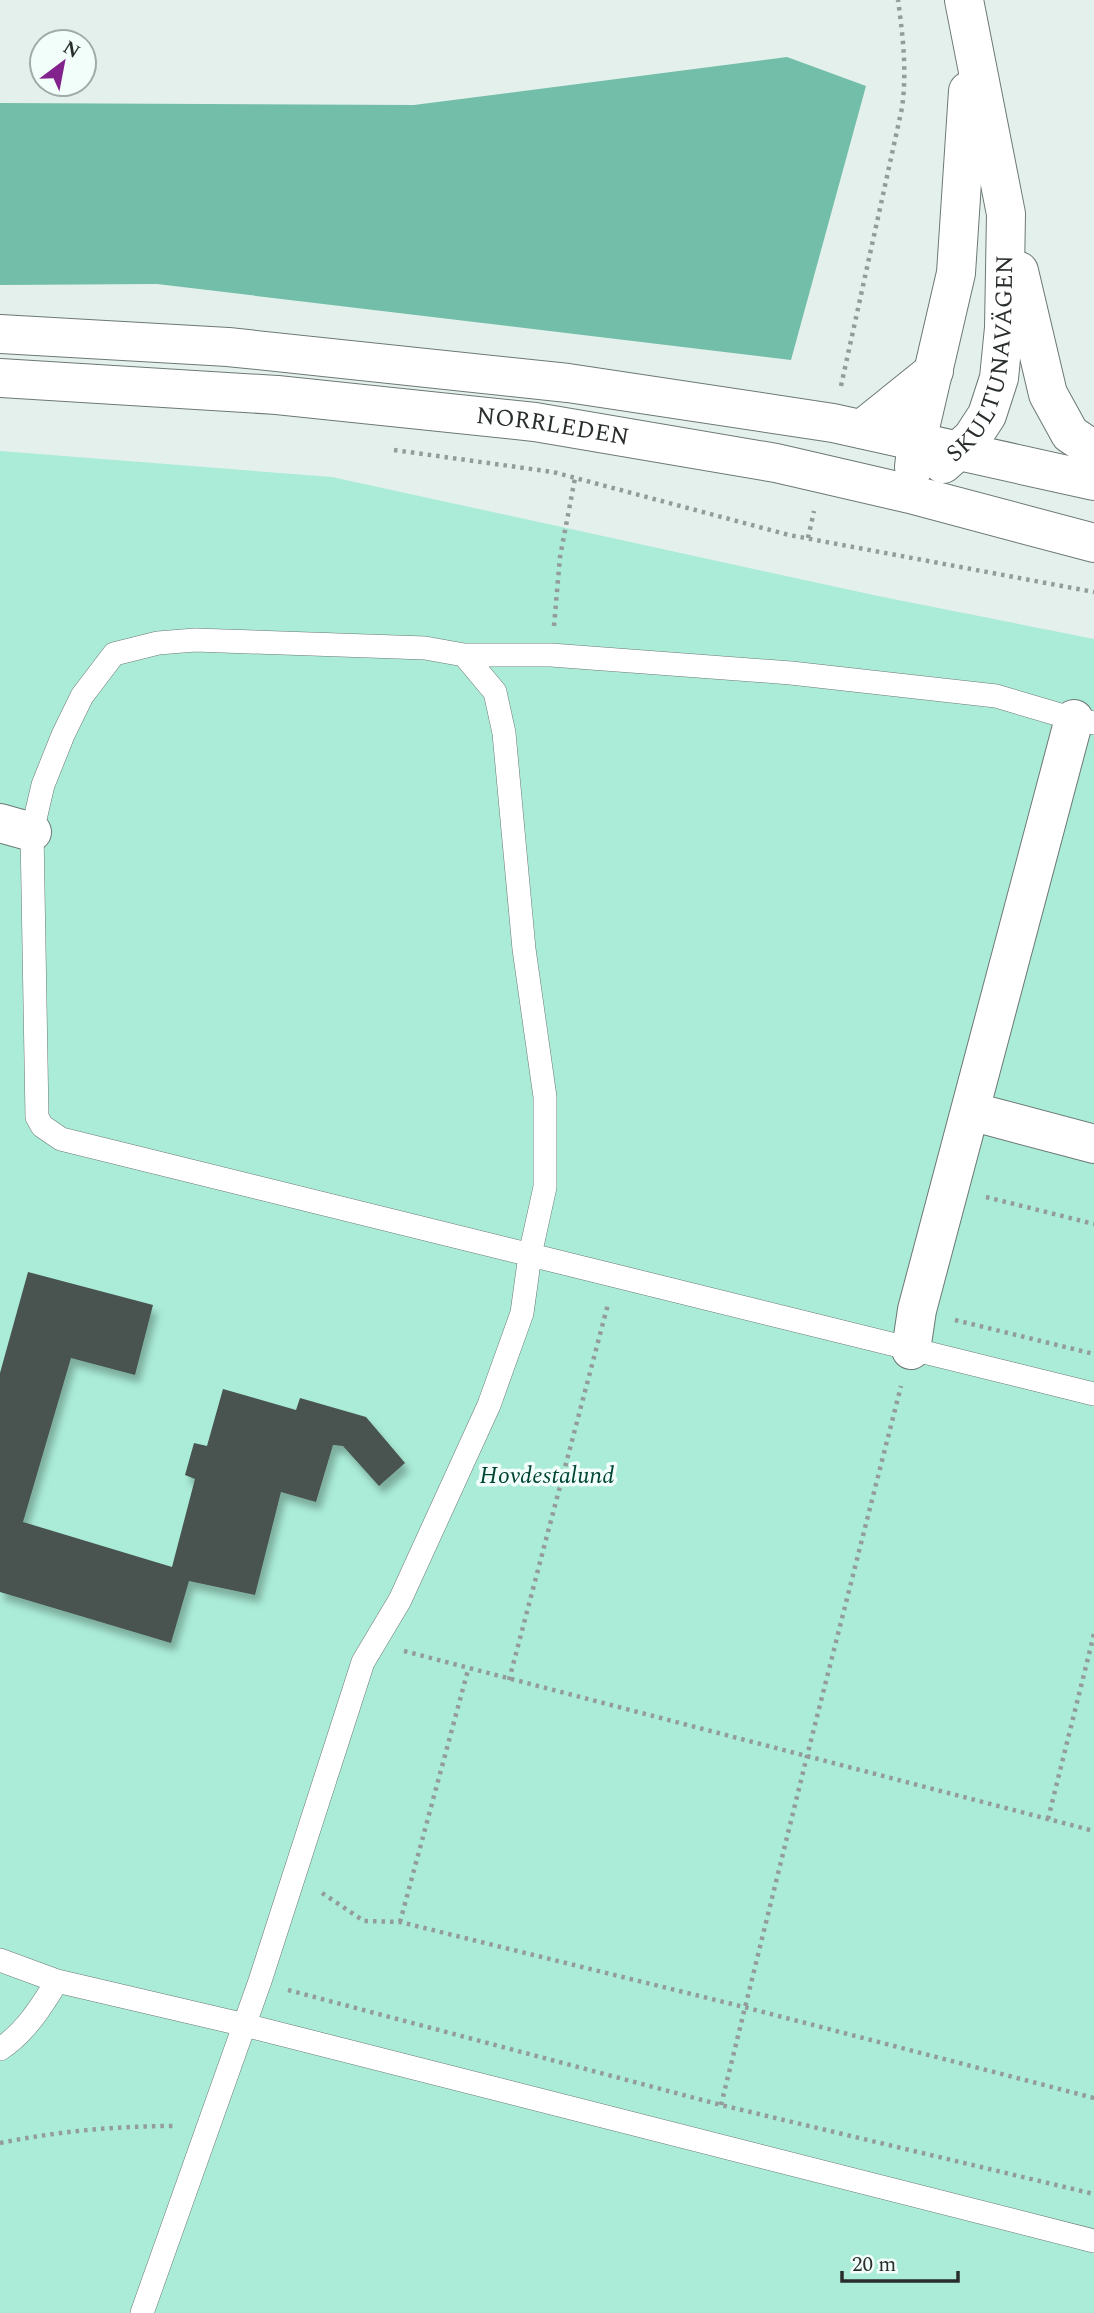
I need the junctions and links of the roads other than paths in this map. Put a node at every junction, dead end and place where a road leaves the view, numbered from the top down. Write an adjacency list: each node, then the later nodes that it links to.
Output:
1 (964, 0): 2 (main road, SKULTUNAVÄGEN)
2 (971, 43): 3 (main road, SKULTUNAVÄGEN); 5 (main road, SKULTUNAVÄGEN)
3 (1006, 214): 9 (main road, SKULTUNAVÄGEN); 10 (main road)
4 (0, 334): 7 (main road, NORRLEDEN)
5 (934, 371): 7 (main road); 8 (main road, SKULTUNAVÄGEN)
6 (0, 378): 12 (main road, NORRLEDEN)
7 (848, 426): 8 (main road, NORRLEDEN)
8 (917, 441): 9 (main road, NORRLEDEN); 12 (main road, SKULTUNAVÄGEN)
9 (959, 450): 11 (main road, NORRLEDEN); 12 (main road, SKULTUNAVÄGEN)
10 (1094, 450)
11 (1094, 481)
12 (910, 494): 13 (main road, NORRLEDEN)
13 (1094, 543)
14 (464, 655): 15 (lane); 16 (lane); 19 (lane)
15 (1084, 721): 17 (main road)
16 (16, 827): 19 (lane)
17 (970, 1111): 18 (main road); 20 (main road)
18 (1094, 1144)
19 (530, 1255): 20 (lane); 24 (lane)
20 (911, 1350): 21 (lane)
21 (1094, 1394)
22 (0, 1960): 23 (lane)
23 (57, 1981): 24 (lane); 25 (lane)
24 (245, 2025): 26 (lane); 27 (lane)
25 (0, 2049)
26 (1094, 2241)
27 (142, 2313)

